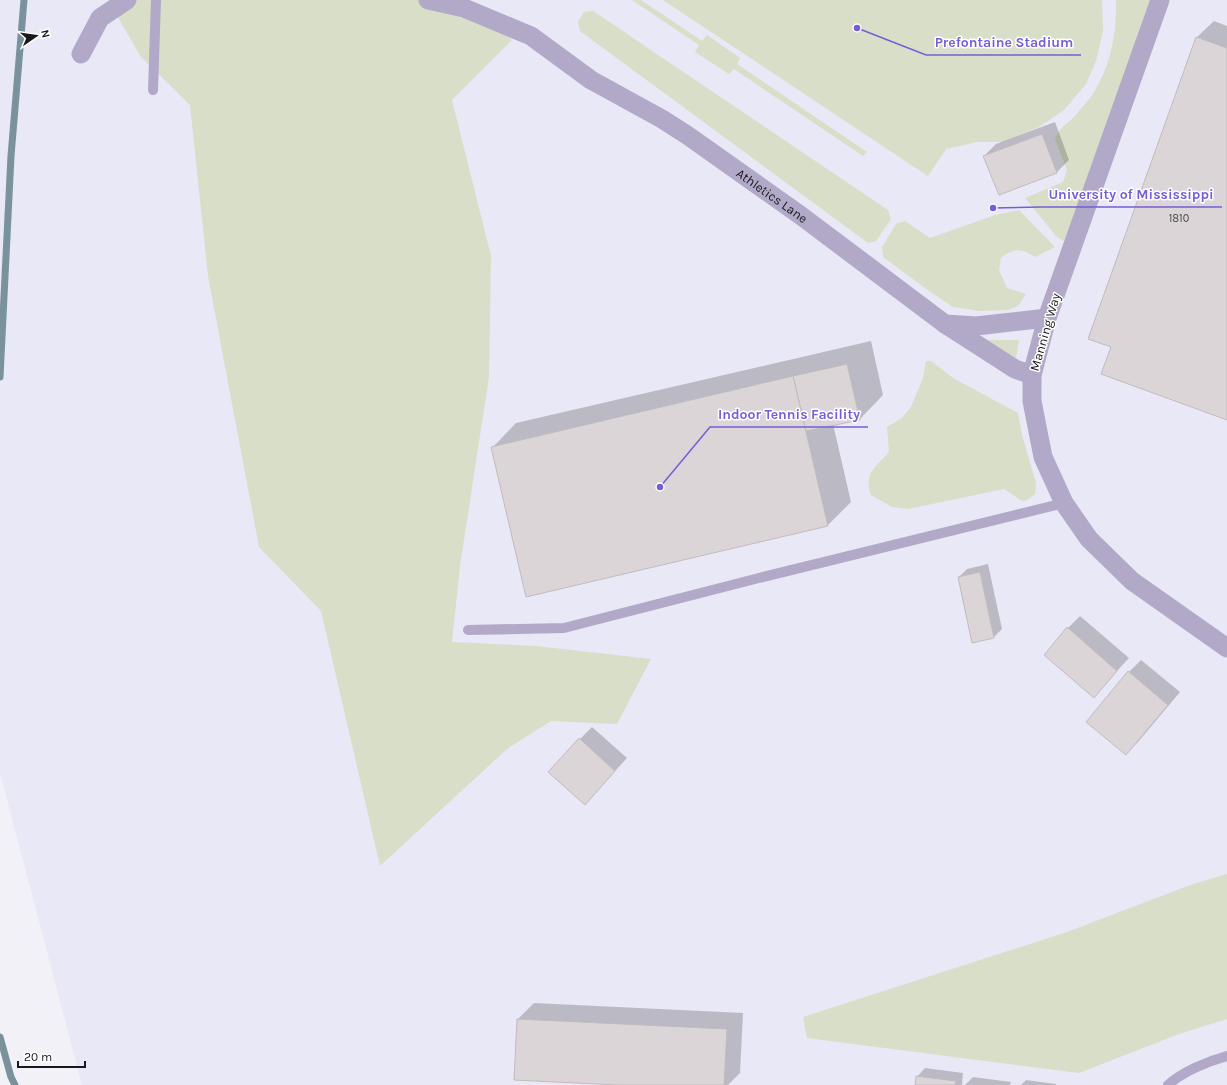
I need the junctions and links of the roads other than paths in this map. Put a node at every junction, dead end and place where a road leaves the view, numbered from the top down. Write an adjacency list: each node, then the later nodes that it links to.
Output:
1 (127, 0): 5 (street)
2 (156, 0): 6 (lane)
3 (428, 0): 8 (street, Athletics Lane)
4 (1160, 0): 7 (street, Manning Way)
5 (81, 54)
6 (153, 90)
7 (1047, 318): 8 (street); 9 (street, Manning Way)
8 (945, 324): 9 (street, Athletics Lane)
9 (1032, 375): 10 (street, Manning Way)
10 (1064, 503): 11 (lane); 12 (street, Manning Way)
11 (468, 630)
12 (1227, 648)
13 (1227, 1056): 14 (lane)
14 (1168, 1085)

